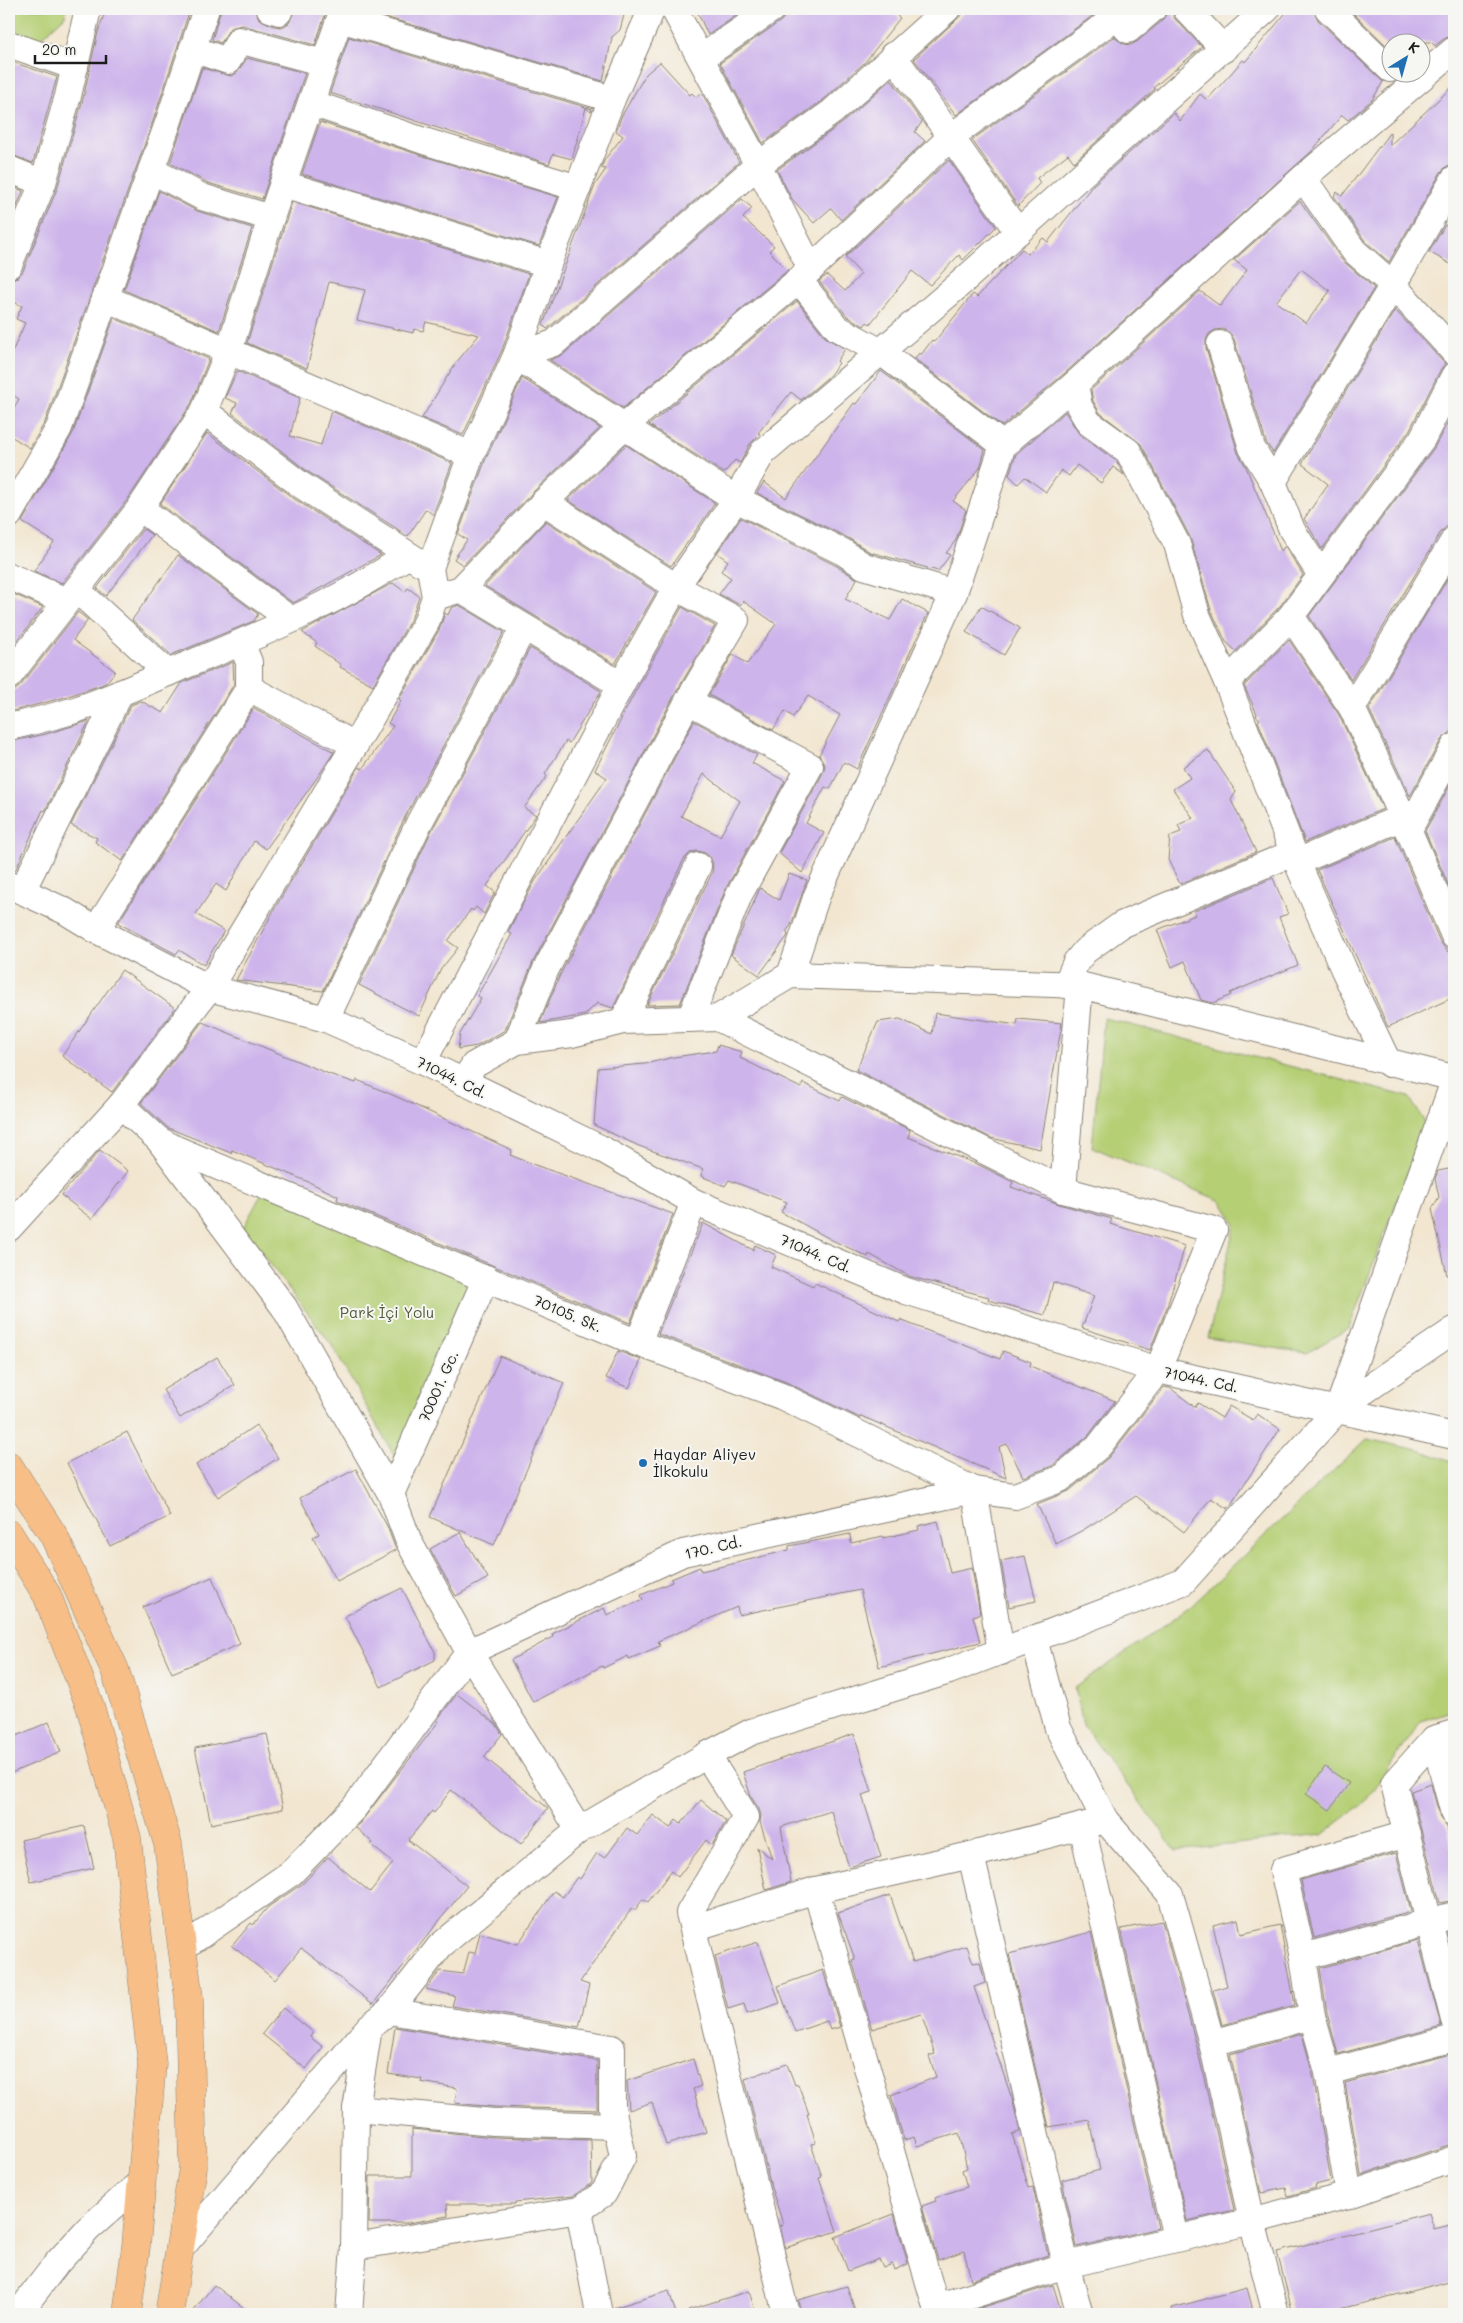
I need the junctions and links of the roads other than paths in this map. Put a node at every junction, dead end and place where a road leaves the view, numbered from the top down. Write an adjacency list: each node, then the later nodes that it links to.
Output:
1 (88, 9): 22 (street)
2 (206, 9): 15 (street)
3 (270, 9): 4 (street)
4 (280, 9)
5 (772, 9): 18 (street)
6 (1153, 9): 26 (street)
7 (1186, 9): 14 (street)
8 (1267, 9): 14 (street)
9 (1328, 9): 19 (street)
10 (652, 10): 18 (street); 24 (street)
11 (341, 14): 20 (street); 24 (street)
12 (934, 14): 17 (street)
13 (9, 44): 22 (street)
14 (1224, 49): 36 (street)
15 (192, 50): 20 (street); 29 (street)
16 (1454, 50): 21 (street)
17 (894, 55): 26 (street); 27 (street)
18 (701, 58): 27 (street)
19 (1380, 59)
20 (324, 63): 25 (street)
21 (1430, 64)
22 (75, 67): 32 (street)
23 (1401, 82): 30 (street)
24 (612, 99): 34 (street)
25 (311, 103): 33 (street); 34 (street)
26 (952, 136): 36 (street); 39 (street)
27 (758, 165): 39 (street); 46 (street)
28 (9, 169): 32 (street)
29 (150, 170): 35 (street); 41 (street)
30 (1303, 178): 40 (street); 48 (street)
31 (1454, 179): 40 (street)
32 (42, 183): 37 (street)
33 (283, 184): 35 (street); 38 (street)
34 (578, 188): 38 (street)
35 (271, 218): 43 (street)
36 (1018, 232): 44 (street)
37 (9, 261)
38 (548, 264): 46 (street)
39 (805, 274): 44 (street); 50 (street)
40 (1392, 285): 45 (street); 53 (street)
41 (105, 298): 43 (street); 57 (street)
42 (1220, 344): 53 (street)
43 (229, 350): 49 (street); 52 (street)
44 (881, 352): 51 (street); 54 (street)
45 (1454, 352)
46 (516, 356): 50 (street); 52 (street)
47 (1454, 376): 61 (street)
48 (1075, 384): 51 (street); 74 (street)
49 (204, 411): 56 (street); 59 (street)
50 (624, 426): 54 (street); 55 (street)
51 (1003, 445): 65 (street)
52 (471, 455): 60 (street)
53 (1273, 482): 61 (street)
54 (736, 499): 63 (street); 65 (street)
55 (544, 502): 63 (street); 64 (street)
56 (140, 508): 66 (street); 69 (street)
57 (9, 515)
58 (1454, 540): 79 (street)
59 (407, 556): 60 (street); 69 (street)
60 (430, 568): 67 (street)
61 (1321, 575): 68 (street)
62 (9, 576): 66 (street)
63 (676, 587): 75 (street); 78 (street)
64 (461, 589): 67 (street); 70 (street)
65 (954, 593): 89 (street)
66 (71, 596): 72 (street); 73 (street)
67 (435, 597): 81 (street)
68 (1291, 616): 74 (street); 79 (street)
69 (291, 620): 71 (street)
70 (524, 627): 75 (street); 93 (street)
71 (241, 643): 72 (street); 76 (street)
72 (168, 673): 77 (street)
73 (9, 676)
74 (1228, 682): 84 (street)
75 (621, 684): 97 (street)
76 (248, 688): 81 (street); 87 (street)
77 (120, 693): 80 (street); 86 (street)
78 (688, 702): 94 (street); 96 (street)
79 (1352, 708): 83 (street)
80 (9, 728)
81 (355, 745): 91 (street)
82 (1454, 747): 83 (street)
83 (1406, 824): 84 (street); 88 (street)
84 (1295, 858): 90 (street); 98 (street)
85 (698, 866): 95 (street)
86 (16, 888): 87 (street, 71044. Cd.)
87 (96, 930): 91 (street, 71044. Cd.)
88 (1454, 936)
89 (790, 975): 90 (street); 92 (street)
90 (1073, 985): 98 (street); 103 (street)
91 (209, 988): 93 (street, 71044. Cd.); 101 (street)
92 (718, 1018): 94 (street); 103 (street)
93 (326, 1019): 97 (street, 71044. Cd.)
94 (690, 1019): 95 (street)
95 (623, 1021): 96 (street)
96 (517, 1041): 100 (street)
97 (424, 1062): 100 (street, 71044. Cd.)
98 (1389, 1064): 99 (street)
99 (1454, 1080): 110 (street)
100 (463, 1082): 104 (street, 71044. Cd.)
101 (121, 1105): 102 (street); 105 (street)
102 (159, 1140): 106 (street, 70105. Sk.); 114 (street)
103 (1062, 1190): 109 (street)
104 (694, 1202): 108 (street); 109 (street, 71044. Cd.)
105 (14, 1211)
106 (486, 1278): 108 (street, 70105. Sk.); 114 (street, 70001. Gc.)
107 (1454, 1330): 110 (street)
108 (638, 1343): 113 (street, 70105. Sk.)
109 (1158, 1370): 110 (street, 71044. Cd.); 113 (street)
110 (1338, 1409): 111 (street, 71044. Cd.); 116 (street)
111 (1454, 1436)
112 (9, 1466): 130 (main road)
113 (974, 1490): 117 (street, 170. Cd.); 118 (street)
114 (391, 1494): 117 (street)
115 (9, 1534): 142 (main road)
116 (1034, 1639): 118 (street); 122 (street)
117 (468, 1652): 123 (street); 130 (street)
118 (1001, 1652): 120 (street)
119 (1444, 1736): 121 (street); 124 (street)
120 (707, 1755): 123 (street); 129 (street)
121 (1454, 1814)
122 (1094, 1823): 125 (street); 137 (street); 146 (street)
123 (579, 1830): 132 (street)
124 (1406, 1834): 128 (street); 131 (street)
125 (971, 1855): 126 (street); 149 (street)
126 (816, 1890): 129 (street); 150 (street)
127 (1454, 1915): 128 (street)
128 (1429, 1922): 131 (street); 134 (street)
129 (693, 1928): 156 (street)
130 (182, 1948): 148 (main road)
131 (1302, 1957): 133 (street)
132 (389, 2011): 135 (street); 140 (street)
133 (1312, 2016): 137 (street); 138 (street)
134 (1454, 2020)
135 (369, 2027): 139 (street); 148 (street)
136 (1454, 2038): 138 (street)
137 (1212, 2043): 145 (street)
138 (1328, 2072): 143 (street)
139 (356, 2108): 140 (street); 147 (street)
140 (616, 2126): 144 (street)
141 (1454, 2159): 143 (street)
142 (142, 2181): 151 (street); 152 (main road)
143 (1349, 2195): 145 (street)
144 (579, 2210): 147 (street); 155 (street)
145 (1252, 2221): 146 (street); 158 (street)
146 (1176, 2238): 149 (street)
147 (354, 2247): 154 (street)
148 (181, 2248): 153 (main road)
149 (1066, 2265): 150 (street); 157 (street)
150 (937, 2311)
151 (18, 2314)
152 (127, 2314)
153 (169, 2314)
154 (349, 2314)
155 (599, 2314)
156 (786, 2314)
157 (1080, 2314)
158 (1276, 2314)

